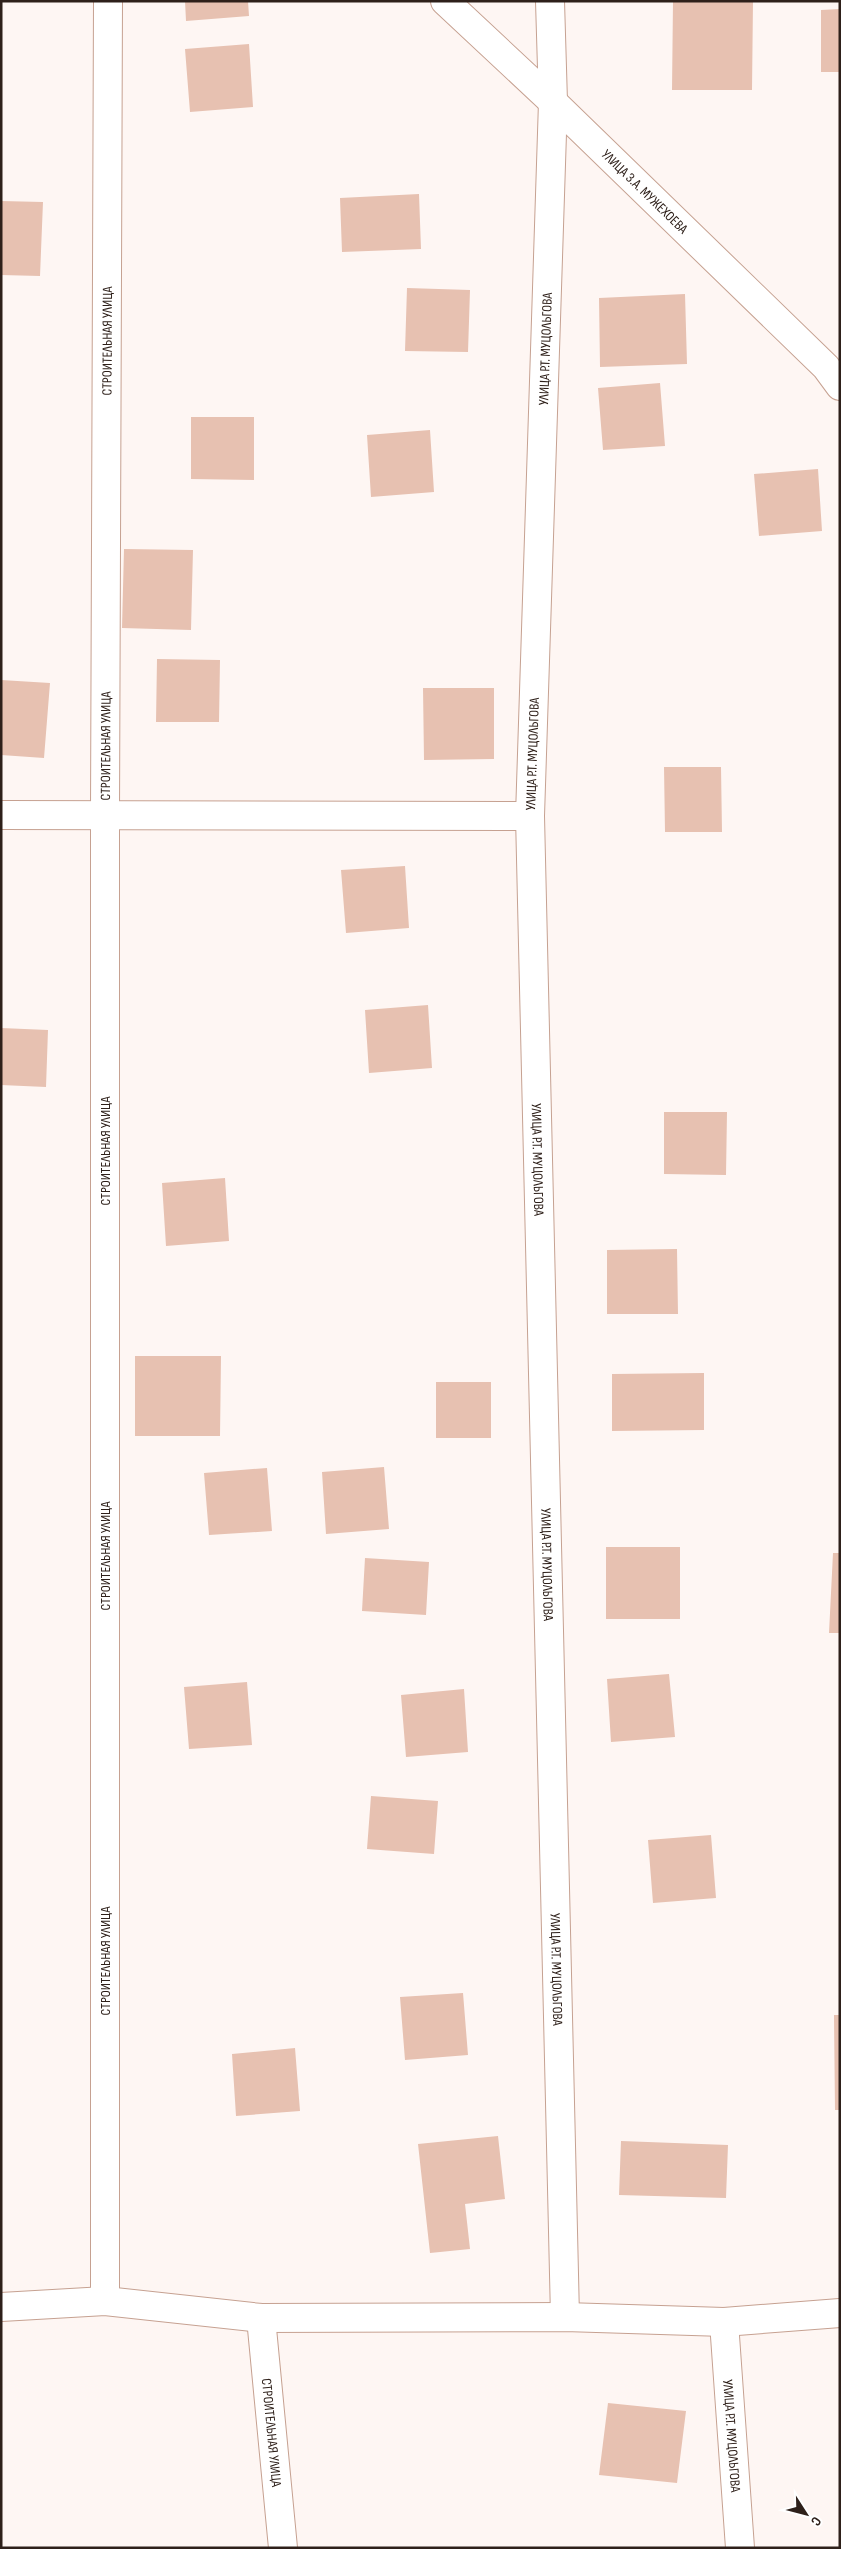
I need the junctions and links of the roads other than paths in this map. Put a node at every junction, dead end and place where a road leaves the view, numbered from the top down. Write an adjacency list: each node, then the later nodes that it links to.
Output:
1 (108, 1): 6 (street, СТРОИТЕЛЬНАЯ УЛИЦА)
2 (444, 1): 4 (street, УЛИЦА З.А. МУЖЕХОЕВА)
3 (550, 1): 4 (street, УЛИЦА Р.Т. МУЦОЛЬГОВА)
4 (553, 102): 5 (street, УЛИЦА З.А. МУЖЕХОЕВА); 8 (street, УЛИЦА Р.Т. МУЦОЛЬГОВА)
5 (840, 386)
6 (105, 814): 7 (street); 8 (street); 9 (street, СТРОИТЕЛЬНАЯ УЛИЦА)
7 (1, 815)
8 (530, 816): 12 (street, УЛИЦА Р.Т. МУЦОЛЬГОВА)
9 (106, 2301): 10 (street); 13 (street)
10 (1, 2308)
11 (840, 2313): 14 (street)
12 (565, 2317): 13 (street); 14 (street)
13 (261, 2318): 15 (street, СТРОИТЕЛЬНАЯ УЛИЦА)
14 (724, 2322): 16 (street, УЛИЦА Р.Т. МУЦОЛЬГОВА)
15 (283, 2548)
16 (740, 2548)

